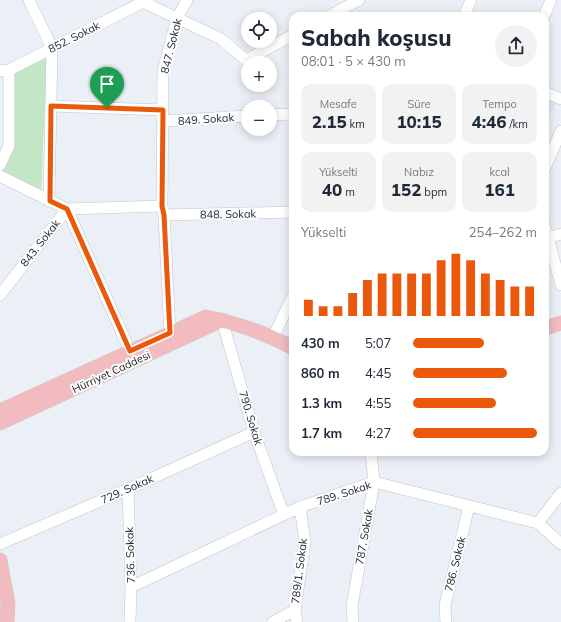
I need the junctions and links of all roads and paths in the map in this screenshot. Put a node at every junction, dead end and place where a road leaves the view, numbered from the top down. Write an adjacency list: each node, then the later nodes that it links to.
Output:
1 (29, 0): 12 (street)
2 (187, 0): 10 (street, 847. Sokak)
3 (471, 0): 8 (street)
4 (551, 0): 9 (street)
5 (145, 1): 10 (street); 12 (street, 852. Sokak)
6 (355, 1): 7 (street)
7 (336, 12)
8 (466, 12)
9 (546, 12)
10 (177, 18): 11 (street); 17 (street, 847. Sokak)
11 (289, 37)
12 (52, 48): 13 (street, 852. Sokak); 16 (street)
13 (4, 70): 24 (street)
14 (549, 94): 15 (street)
15 (561, 99)
16 (51, 106): 17 (street); 26 (street)
17 (163, 110): 21 (street, 847. Sokak)
18 (277, 114): 19 (street)
19 (289, 114)
20 (241, 116): 21 (street, 849. Sokak)
21 (163, 121): 28 (street, 847. Sokak)
22 (561, 131): 23 (street)
23 (549, 159)
24 (0, 165)
25 (0, 176): 26 (street)
26 (50, 201): 27 (street)
27 (67, 209): 28 (street, 843. Sokak); 34 (street, 843. Sokak); 42 (street)
28 (163, 210): 29 (street, 848. Sokak); 39 (street, 847. Sokak)
29 (289, 212)
30 (561, 234): 31 (street)
31 (549, 238)
32 (549, 242): 33 (street)
33 (561, 285)
34 (2, 290)
35 (289, 304): 40 (street)
36 (222, 320): 39 (main road, Hürriyet Caddesi); 40 (main road, Hürriyet Caddesi); 43 (main road, Hürriyet Caddesi); 44 (street, 790. Sokak)
37 (561, 323): 38 (main road)
38 (549, 327)
39 (170, 333): 42 (main road, Hürriyet Caddesi)
40 (273, 337): 41 (main road, Hürriyet Caddesi)
41 (289, 346)
42 (130, 351): 43 (main road, Hürriyet Caddesi)
43 (1, 420)
44 (254, 432): 47 (street, 729. Sokak); 51 (street, 790. Sokak)
45 (371, 456): 46 (street, 787. Sokak)
46 (374, 482): 49 (street, 789. Sokak); 50 (street, 789. Sokak); 62 (street, 787. Sokak)
47 (128, 489): 53 (street, 729. Sokak); 56 (street, 736. Sokak)
48 (561, 493): 52 (street)
49 (469, 506): 52 (street, 789. Sokak); 63 (street, 786. Sokak)
50 (300, 507): 51 (street, 789. Sokak); 57 (street, 789/1. Sokak)
51 (284, 515): 56 (street, 789. Sokak)
52 (538, 523): 54 (street, 789. Sokak)
53 (0, 544)
54 (561, 544)
55 (0, 560): 58 (main road)
56 (131, 587): 59 (street, 736. Sokak)
57 (295, 610): 60 (street, 789/1. Sokak); 61 (street)
58 (7, 622)
59 (130, 622)
60 (273, 622)
61 (297, 622)
62 (353, 622)
63 (446, 622)

